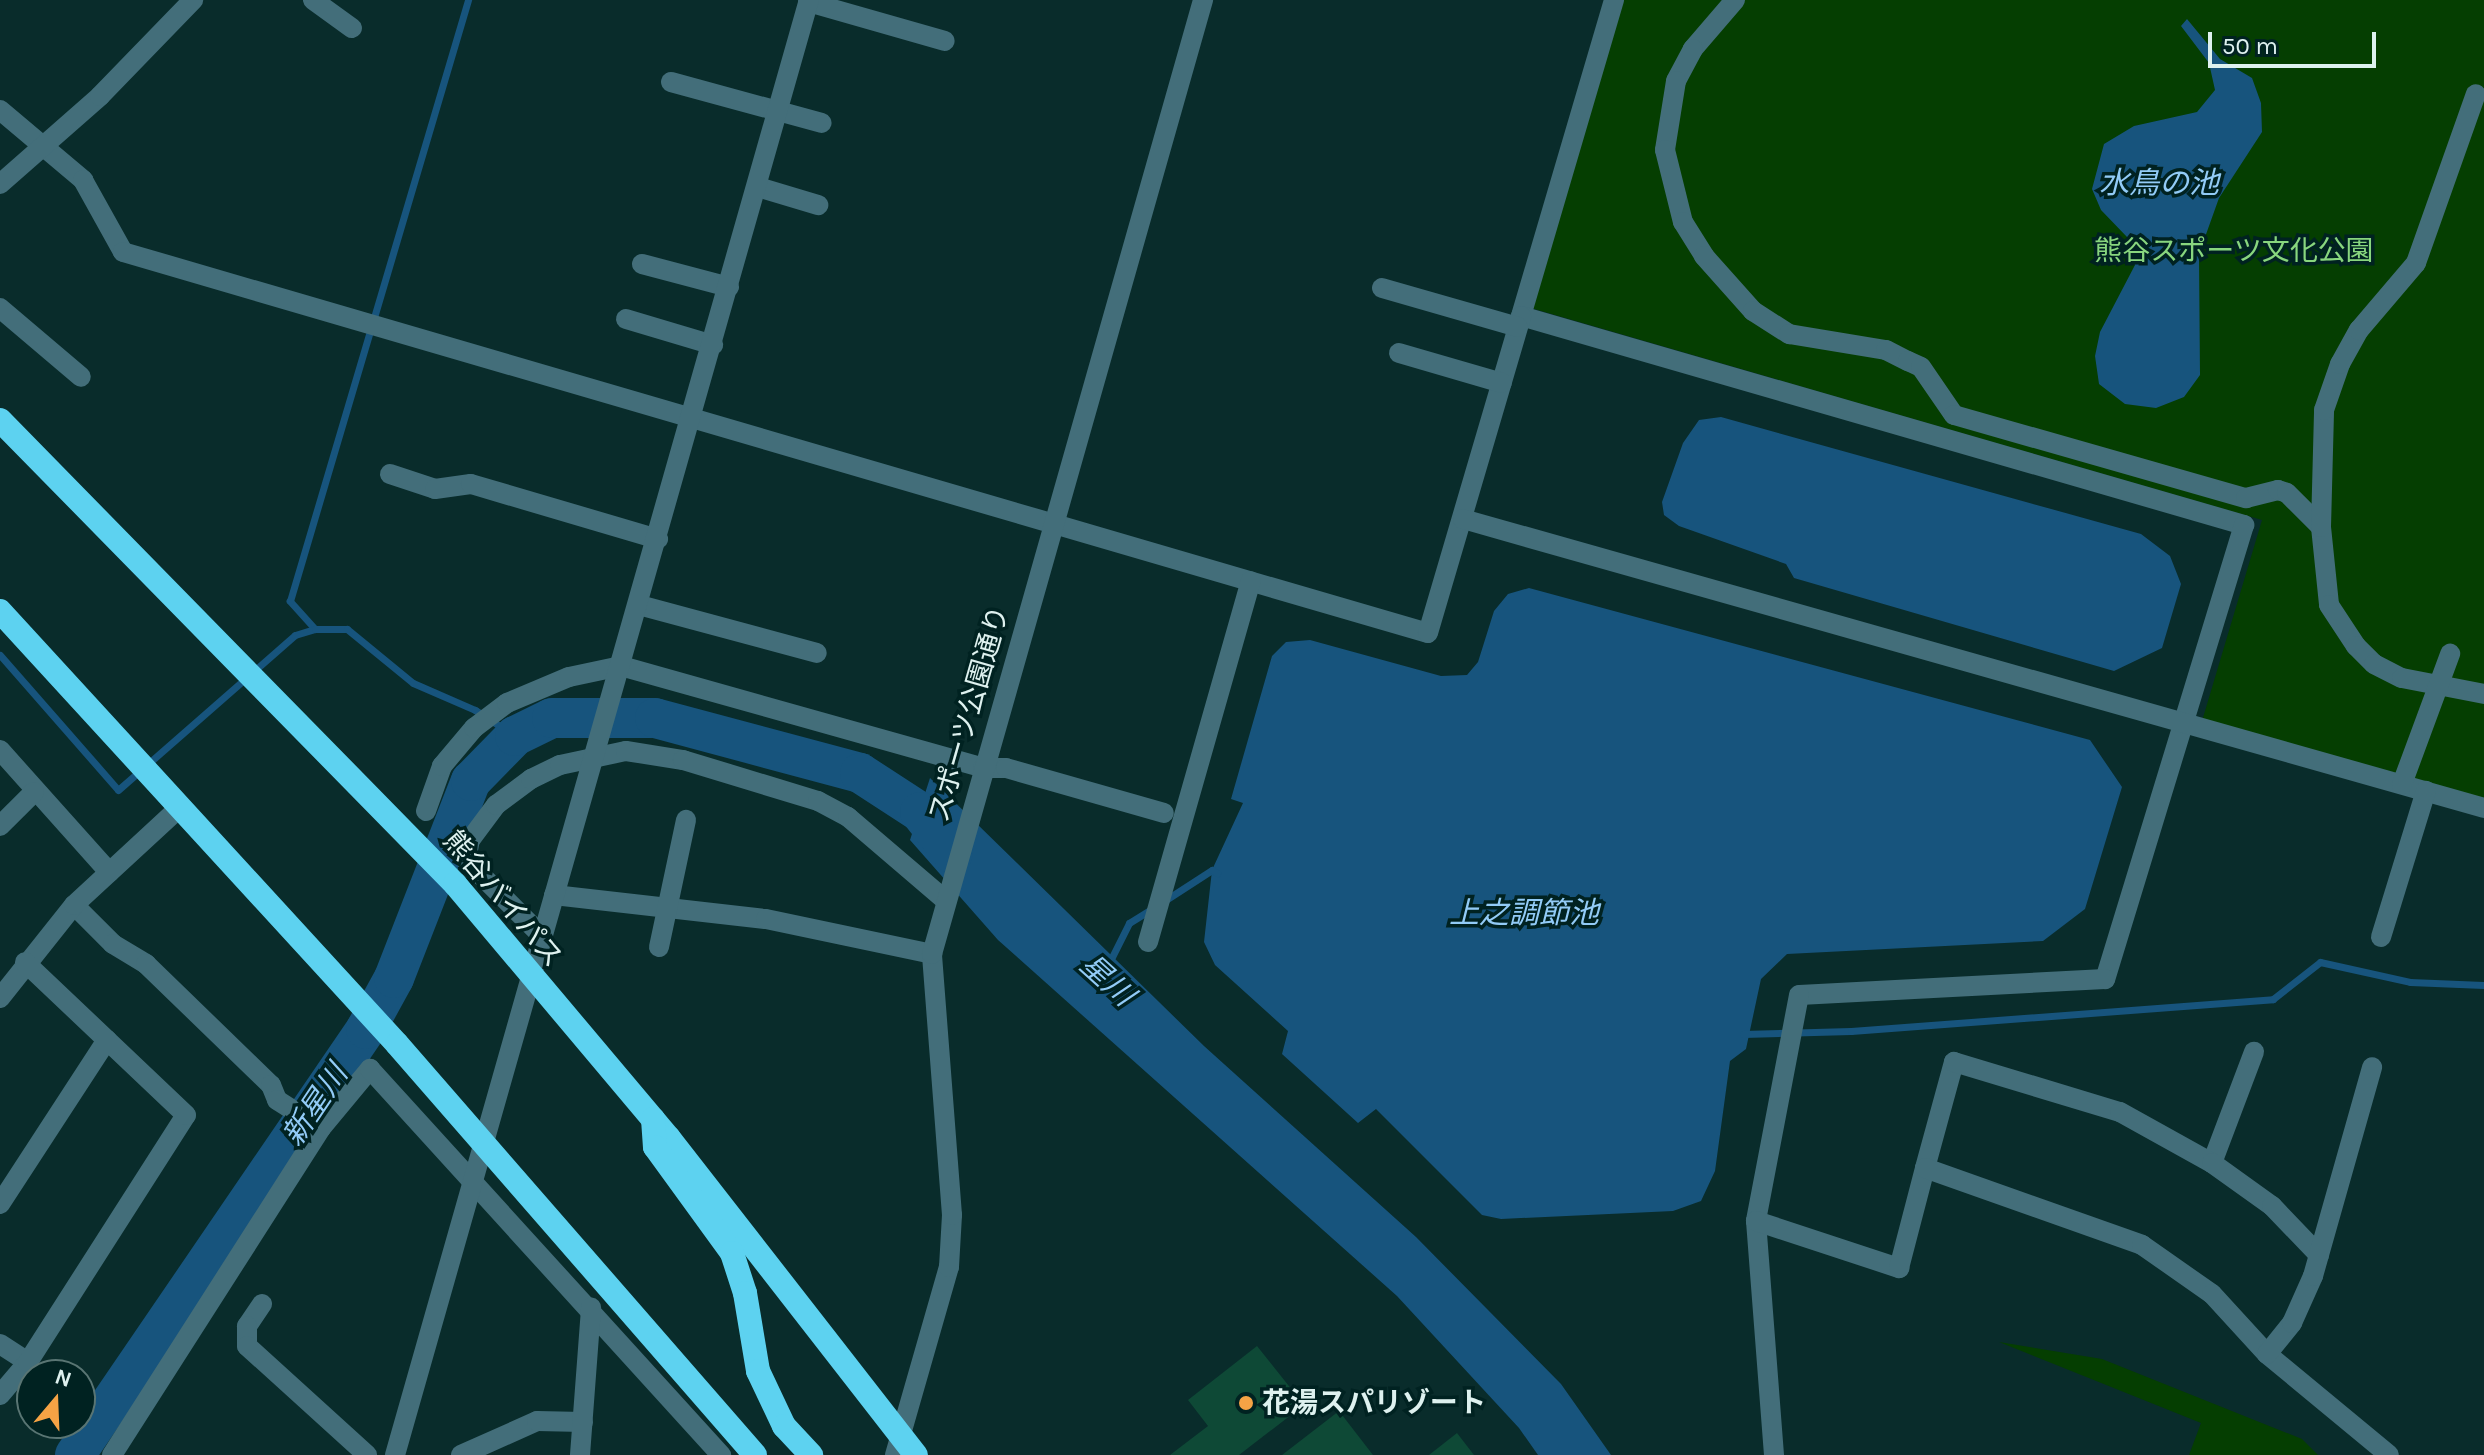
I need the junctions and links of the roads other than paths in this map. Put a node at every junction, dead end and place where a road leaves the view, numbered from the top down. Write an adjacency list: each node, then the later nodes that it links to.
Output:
1 (193, 0): 14 (street)
2 (313, 0): 7 (street)
3 (1203, 0): 32 (street, スポーツ公園通り)
4 (1614, 0): 23 (street)
5 (1735, 0): 33 (street)
6 (809, 1): 8 (street); 12 (street)
7 (352, 28)
8 (945, 41)
9 (671, 82): 12 (street)
10 (2476, 94): 33 (street)
11 (0, 110): 14 (street)
12 (779, 111): 13 (street); 16 (street)
13 (822, 123)
14 (43, 144): 15 (street); 28 (street)
15 (0, 184)
16 (758, 187): 17 (street); 19 (street)
17 (818, 205)
18 (642, 264): 19 (street)
19 (729, 287): 24 (street)
20 (1382, 288): 23 (street)
21 (0, 308): 26 (street)
22 (626, 319): 24 (street)
23 (1520, 321): 27 (street); 43 (street)
24 (713, 345): 28 (street)
25 (1399, 353): 27 (street)
26 (81, 377)
27 (1502, 383): 31 (street)
28 (692, 417): 32 (street); 34 (street)
29 (0, 420): 67 (highway, 熊谷バイパス)
30 (390, 474): 34 (street)
31 (1463, 519): 35 (street); 43 (street)
32 (1052, 524): 35 (street); 46 (street, スポーツ公園通り)
33 (2321, 527): 41 (street)
34 (658, 539): 36 (street)
35 (1251, 581): 63 (street)
36 (639, 605): 38 (street); 40 (street)
37 (0, 611): 51 (highway)
38 (817, 653)
39 (2450, 654): 41 (street)
40 (621, 666): 45 (street); 46 (street); 52 (street)
41 (2440, 686): 42 (street); 47 (street)
42 (2484, 694)
43 (2186, 723): 47 (street); 79 (street)
44 (0, 750): 49 (street)
45 (593, 757): 57 (street); 58 (street); 61 (street)
46 (981, 776): 53 (street); 58 (street, スポーツ公園通り)
47 (2402, 784): 48 (street)
48 (2426, 791): 50 (street); 62 (street)
49 (34, 792): 55 (street); 56 (street)
50 (2484, 808)
51 (178, 809): 56 (street); 74 (highway)
52 (426, 811)
53 (1164, 813)
54 (686, 820): 60 (street)
55 (0, 826)
56 (109, 872): 59 (street)
57 (554, 895): 60 (street); 61 (street)
58 (944, 899): 65 (street, スポーツ公園通り)
59 (74, 905): 66 (street); 73 (street)
60 (667, 908): 64 (street); 65 (street)
61 (542, 936): 67 (street)
62 (2381, 937)
63 (1148, 942)
64 (659, 947)
65 (932, 954): 91 (street, スポーツ公園通り)
66 (25, 962): 68 (street); 69 (street)
67 (530, 978): 72 (highway, 熊谷バイパス); 74 (street)
68 (0, 998)
69 (107, 1040): 78 (street); 86 (street)
70 (2254, 1052): 75 (street)
71 (2372, 1067): 80 (street)
72 (653, 1119): 91 (highway, 熊谷バイパス); 99 (highway)
73 (320, 1128): 77 (street); 92 (street)
74 (482, 1142): 77 (street); 98 (highway)
75 (2212, 1163): 76 (street); 80 (street)
76 (1925, 1168): 79 (street); 84 (street)
77 (471, 1179): 82 (street); 94 (street)
78 (0, 1204)
79 (1756, 1221): 100 (street)
80 (2319, 1255): 84 (street)
81 (262, 1304): 90 (street)
82 (591, 1307): 89 (street); 97 (street)
83 (0, 1344): 85 (street)
84 (2267, 1354): 101 (street)
85 (23, 1359)
86 (30, 1359)
87 (16, 1376): 88 (street)
88 (0, 1395)
89 (583, 1422): 95 (street); 96 (street)
90 (345, 1448): 93 (street)
91 (904, 1449)
92 (112, 1455)
93 (367, 1455)
94 (395, 1455)
95 (461, 1455)
96 (580, 1455)
97 (721, 1455)
98 (755, 1455)
99 (811, 1455)
100 (1774, 1455)
101 (2389, 1455)

